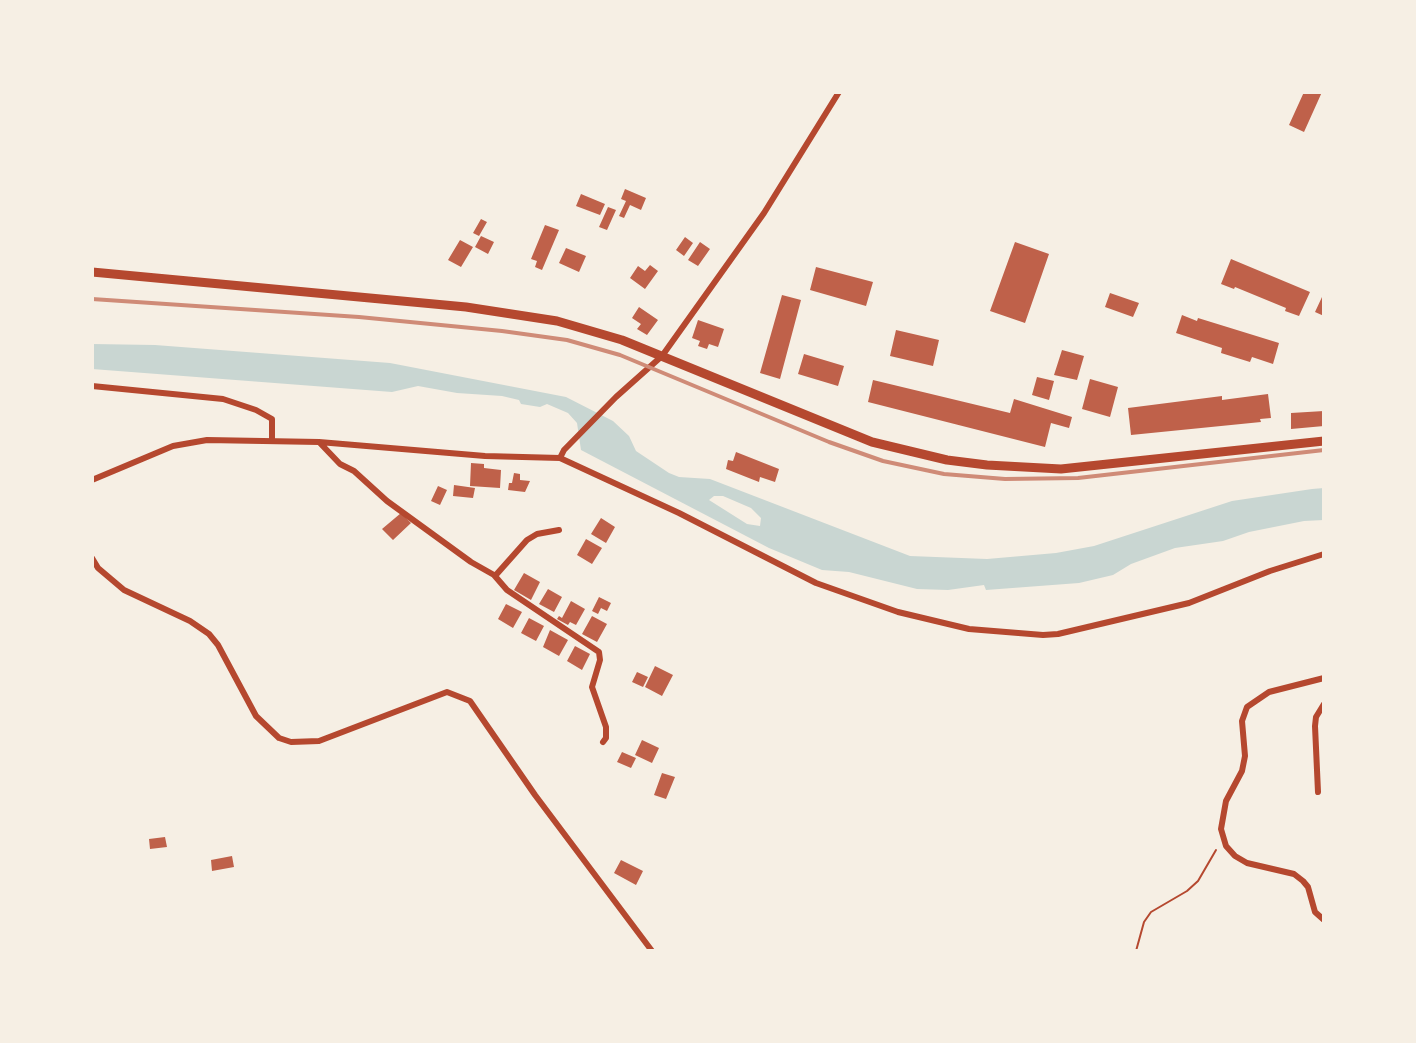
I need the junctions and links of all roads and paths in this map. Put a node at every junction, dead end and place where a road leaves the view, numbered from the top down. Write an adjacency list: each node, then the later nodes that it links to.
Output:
1 (839, 92): 3 (street)
2 (92, 272): 3 (main road)
3 (662, 356): 6 (main road); 8 (street)
4 (92, 386): 5 (street)
5 (272, 441): 7 (street); 9 (street)
6 (1324, 441)
7 (319, 442): 8 (street); 13 (street)
8 (560, 458): 11 (street)
9 (92, 480)
10 (559, 530): 13 (street)
11 (1324, 554)
12 (92, 558): 20 (street)
13 (495, 576): 16 (street)
14 (1324, 678): 18 (street)
15 (1324, 704): 17 (street)
16 (603, 742)
17 (1318, 792)
18 (1222, 837): 19 (street); 21 (path)
19 (1324, 920)
20 (652, 951)
21 (1136, 951)

